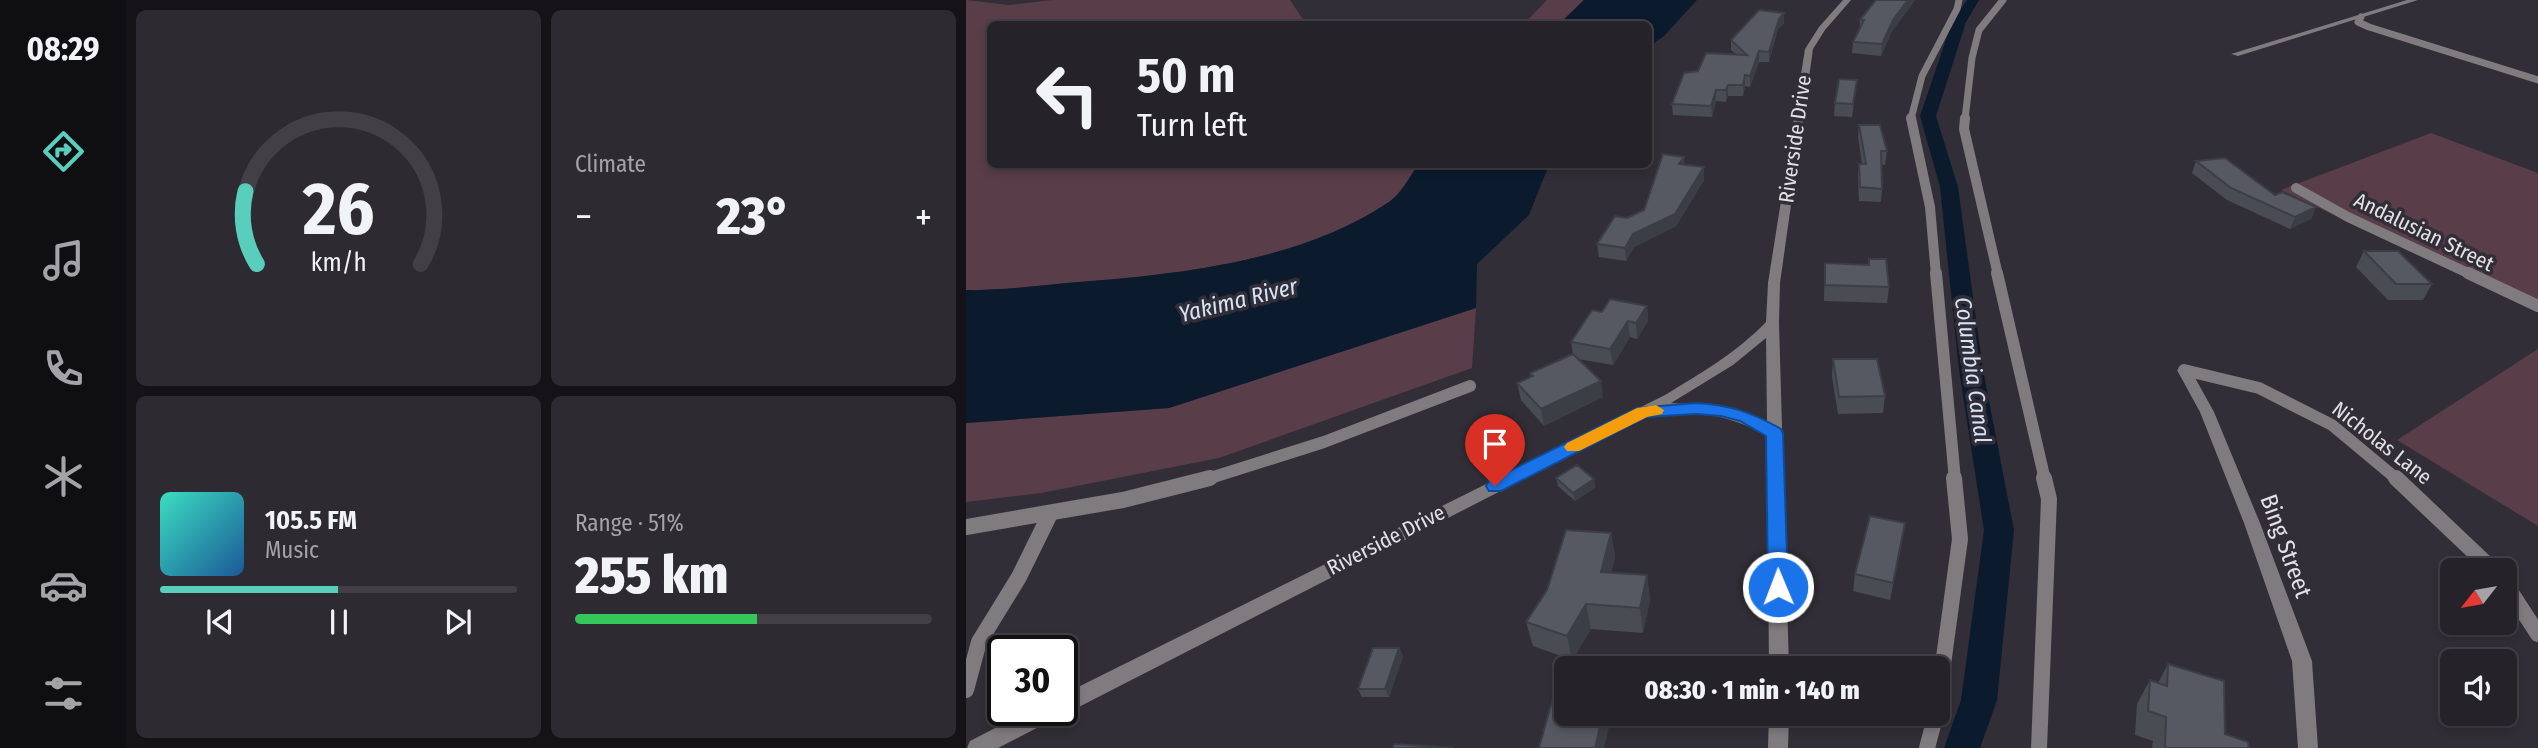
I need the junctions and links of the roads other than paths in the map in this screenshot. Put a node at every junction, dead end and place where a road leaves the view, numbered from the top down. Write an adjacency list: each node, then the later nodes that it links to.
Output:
1 (1847, 0): 10 (street, Riverside Drive)
2 (1959, 0): 21 (lane)
3 (2003, 0): 30 (lane)
4 (2414, 0): 5 (street)
5 (2361, 17): 6 (street); 7 (lane)
6 (2235, 54)
7 (2538, 80)
8 (2295, 188): 9 (lane, Andalusian Street)
9 (2538, 306)
10 (1772, 323): 13 (street, Riverside Drive); 14 (street)
11 (2184, 370): 17 (lane, Nicholas Lane); 31 (street, Bing Street)
12 (1470, 386): 15 (lane)
13 (1643, 412): 14 (street); 23 (street, Riverside Drive)
14 (1774, 433): 20 (street)
15 (1050, 514): 16 (lane); 22 (lane)
16 (966, 527)
17 (2481, 558)
18 (2517, 602): 19 (lane)
19 (2538, 634)
20 (1779, 656)
21 (1944, 656)
22 (966, 690)
23 (1078, 697)
24 (1020, 726): 27 (street)
25 (1779, 726): 28 (street)
26 (1933, 726): 29 (lane)
27 (977, 748)
28 (1778, 748)
29 (1927, 748)
30 (2039, 748)
31 (2308, 748)

